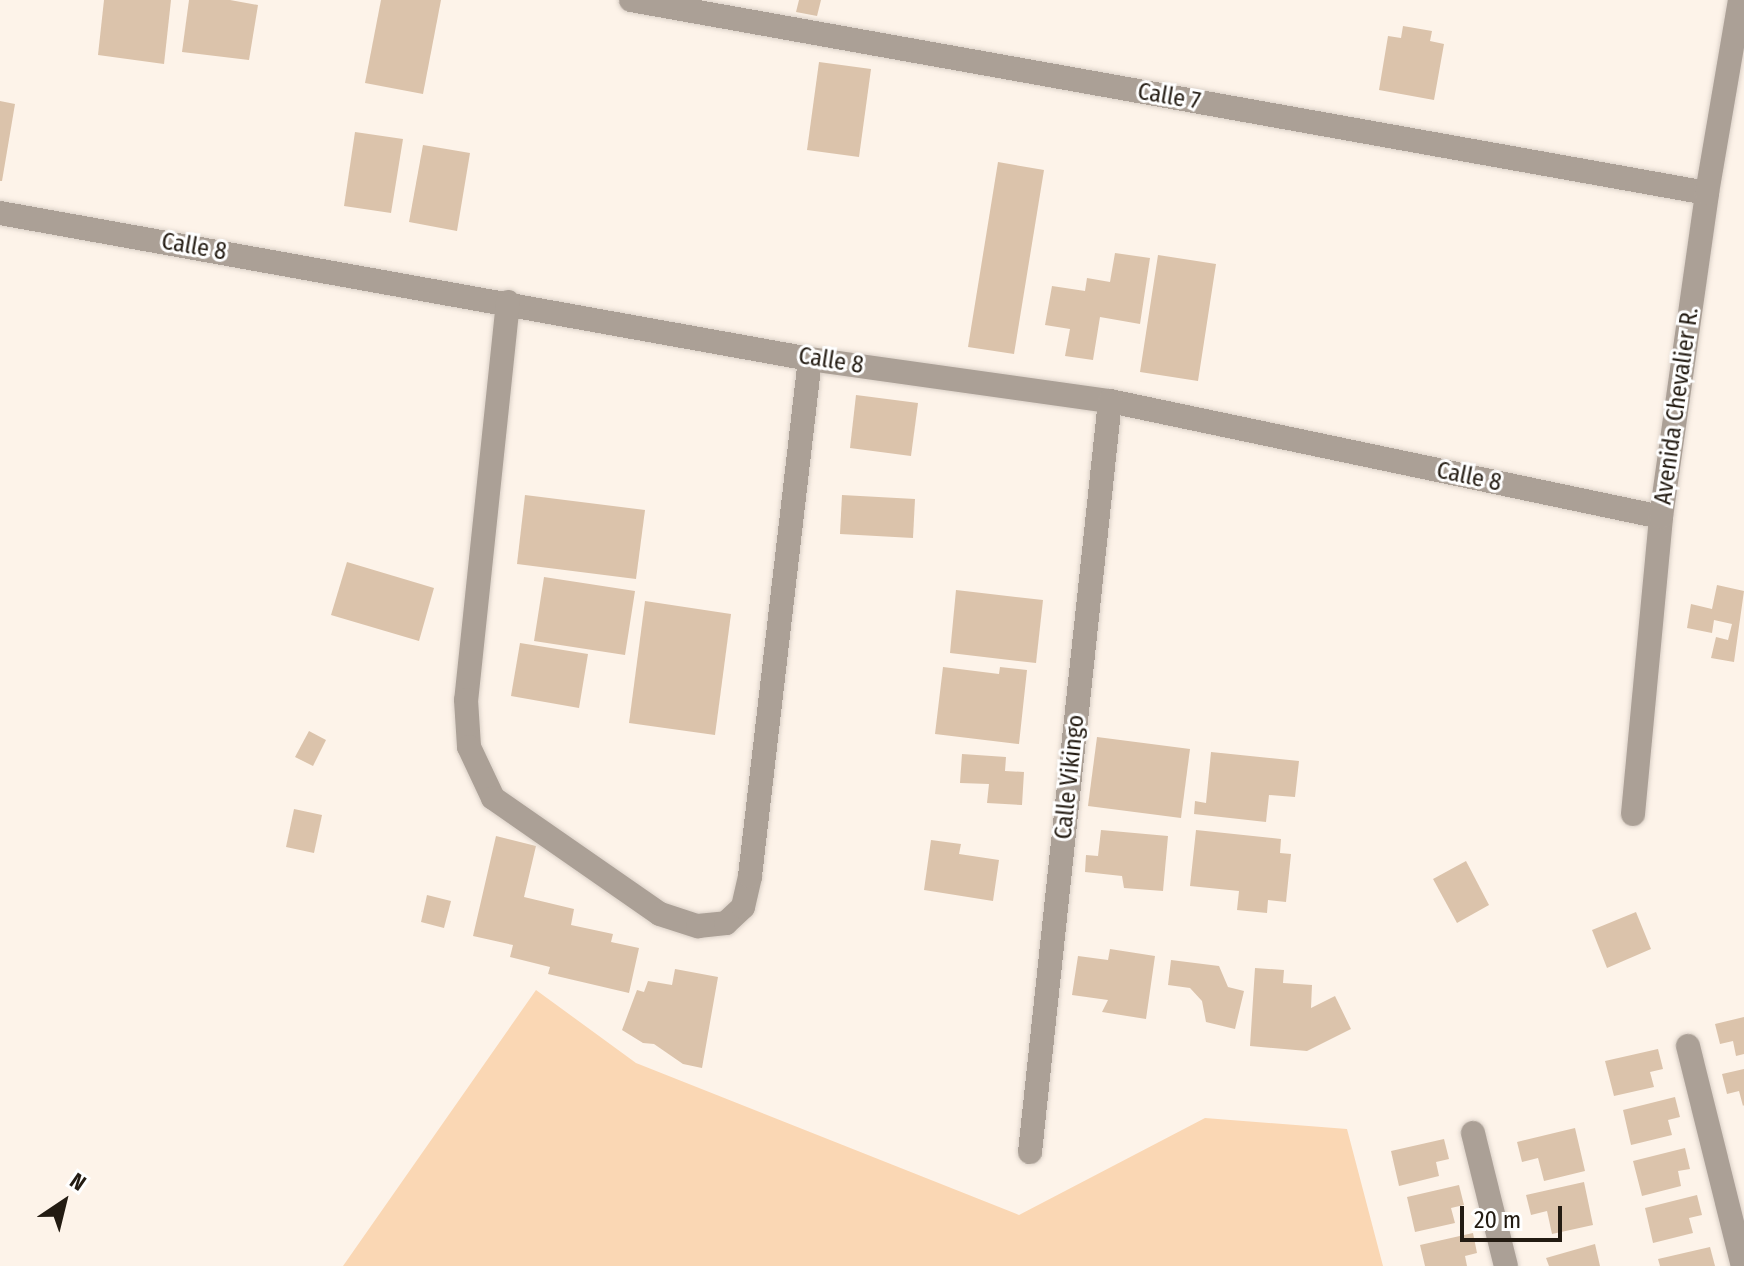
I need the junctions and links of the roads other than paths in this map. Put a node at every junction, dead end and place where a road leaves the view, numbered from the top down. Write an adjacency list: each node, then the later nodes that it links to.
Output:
1 (631, 0): 3 (street, Calle 7)
2 (1740, 0): 3 (street, Avenida Chevalier R.)
3 (1707, 193): 8 (street, Avenida Chevalier R.)
4 (0, 213): 5 (street, Calle 8)
5 (508, 302): 6 (street, Calle 8); 6 (street)
6 (810, 359): 7 (street, Calle 8)
7 (1110, 401): 8 (street, Calle 8); 12 (street, Calle Vikingo)
8 (1661, 517): 9 (street, Avenida Chevalier R.)
9 (1633, 814)
10 (1688, 1046): 14 (street)
11 (1473, 1133): 13 (street)
12 (1030, 1152)
13 (1506, 1266)
14 (1743, 1266)

